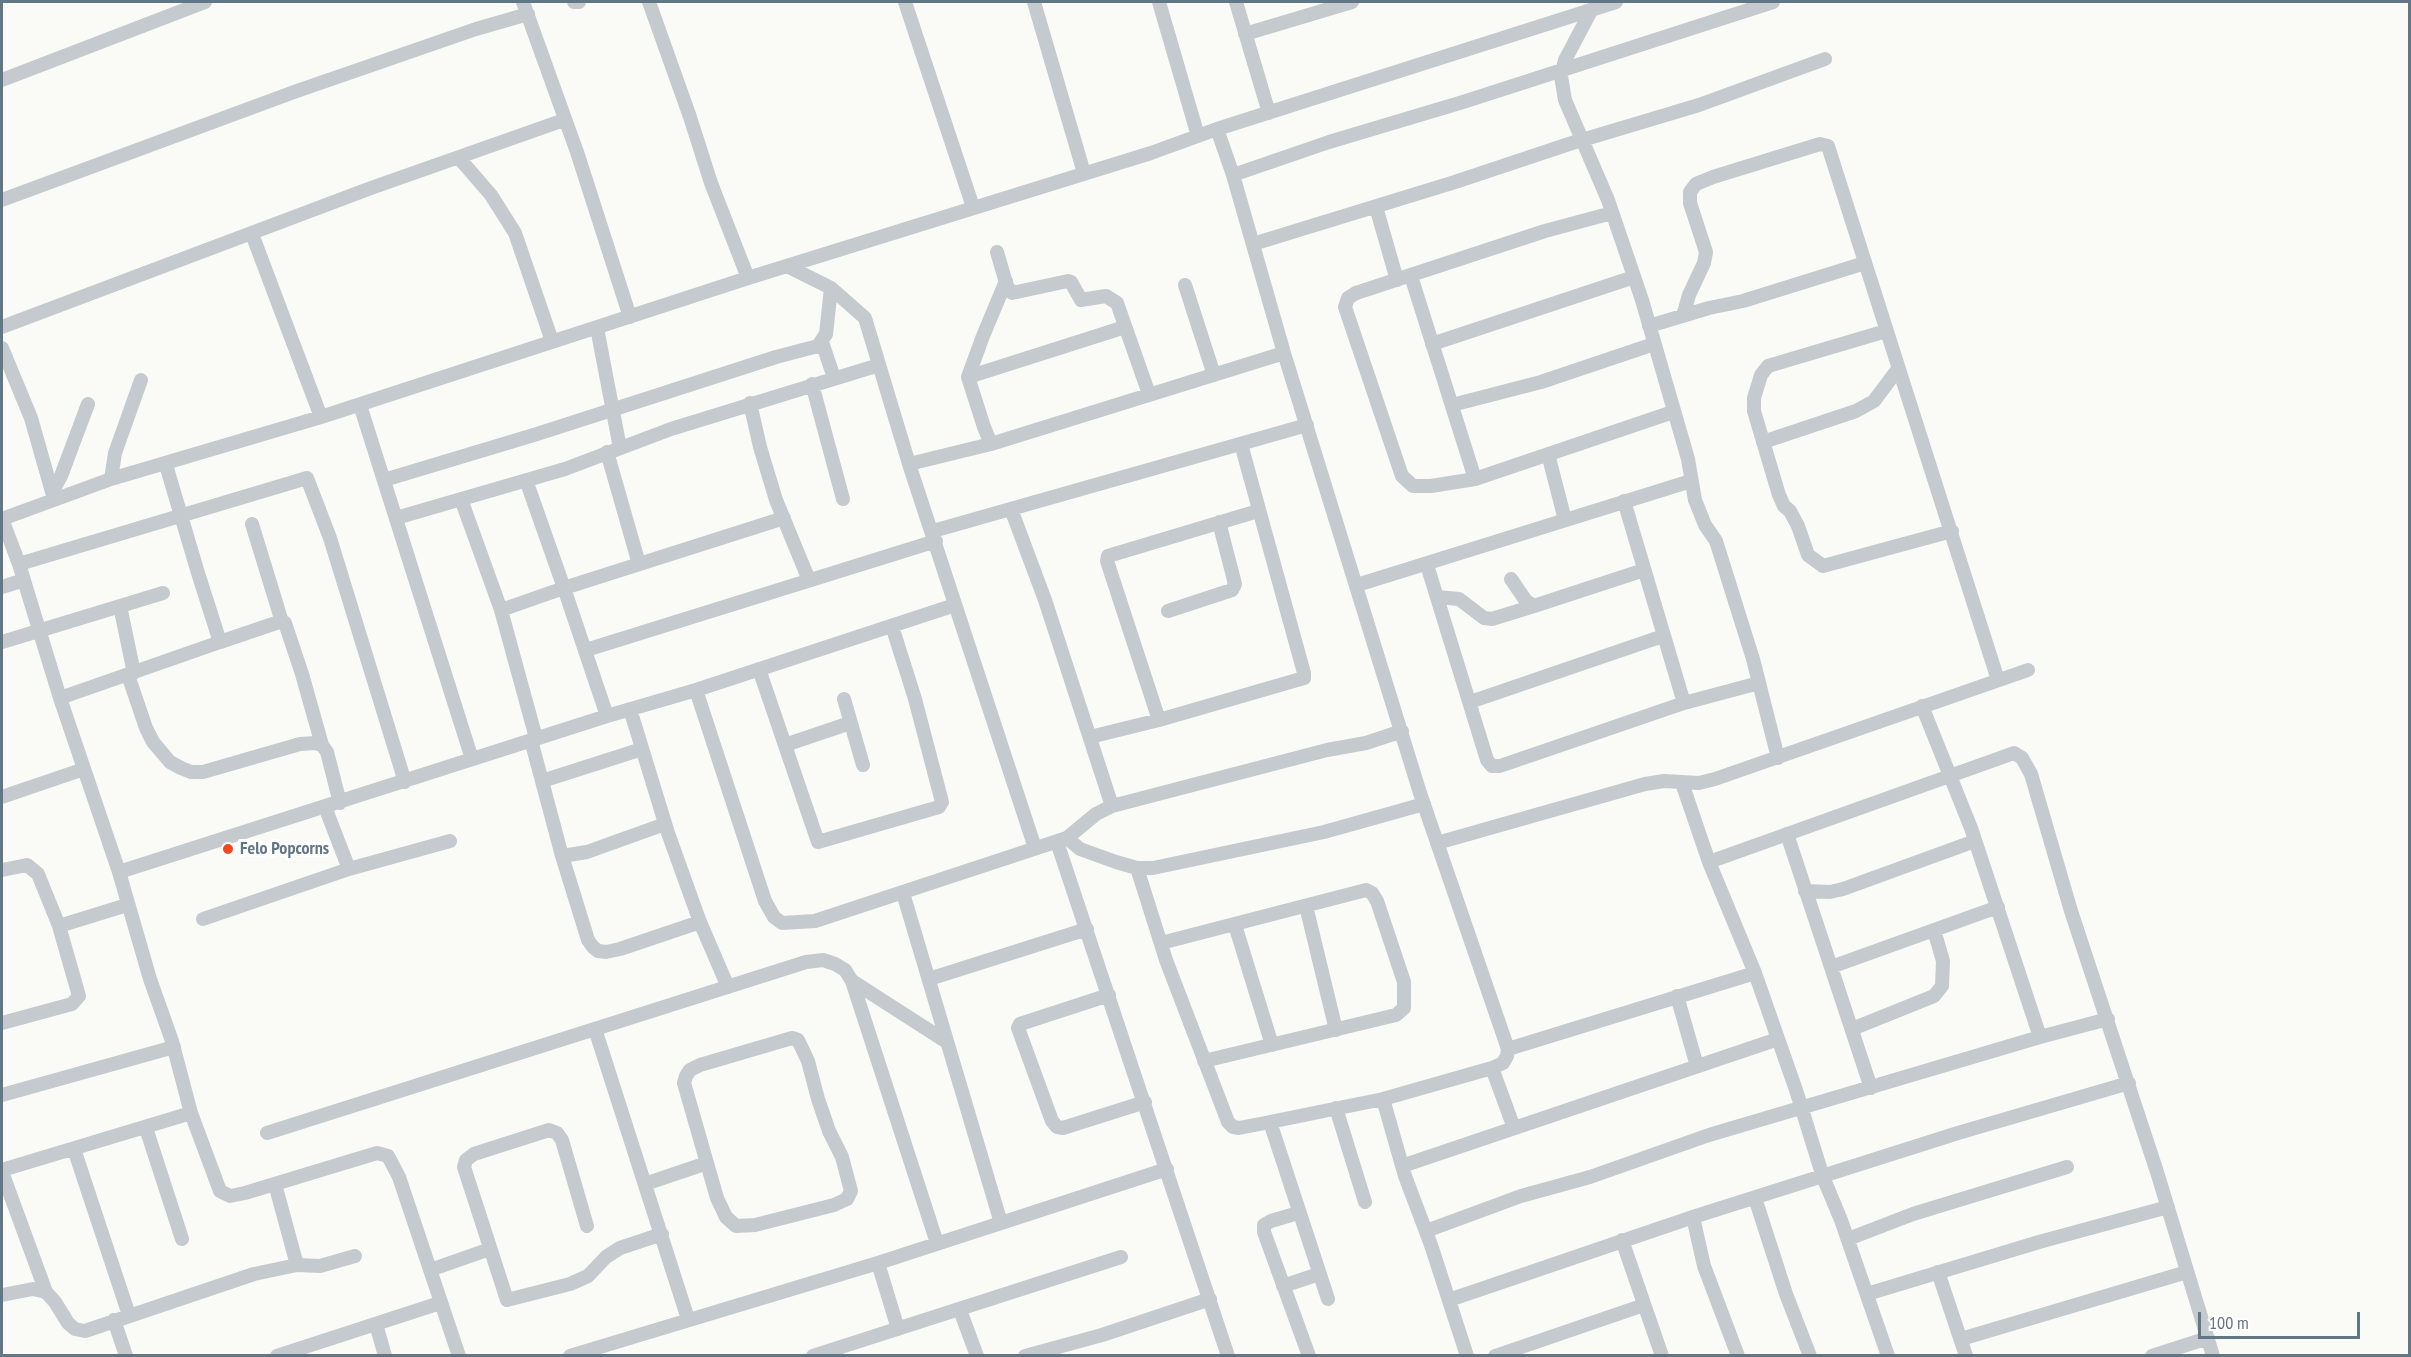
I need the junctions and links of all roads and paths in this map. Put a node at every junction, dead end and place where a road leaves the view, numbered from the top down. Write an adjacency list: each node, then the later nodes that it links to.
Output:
1 (205, 2): 17 (street)
2 (574, 2): 3 (street)
3 (579, 2)
4 (649, 2): 36 (street)
5 (905, 2): 27 (street)
6 (1034, 2): 24 (street)
7 (1159, 2): 21 (street)
8 (1236, 2): 14 (street)
9 (1352, 2): 14 (street)
10 (1616, 2): 13 (street)
11 (1773, 2): 16 (street)
12 (525, 8): 19 (street); 26 (street)
13 (1592, 9): 16 (street); 18 (street)
14 (1245, 34): 18 (street)
15 (1825, 59): 22 (street)
16 (1563, 69): 22 (street); 25 (street)
17 (2, 80)
18 (1269, 113): 20 (street)
19 (564, 120): 23 (street); 43 (street)
20 (1217, 129): 21 (street); 25 (street)
21 (1198, 136): 24 (street)
22 (1583, 139): 28 (street); 29 (street)
23 (459, 158): 30 (street); 49 (street)
24 (1084, 173): 27 (street)
25 (1233, 175): 31 (street)
26 (2, 200)
27 (973, 207): 34 (street)
28 (1376, 207): 31 (street); 38 (street)
29 (1612, 213): 35 (street); 37 (street)
30 (252, 234): 45 (street); 69 (street)
31 (1253, 244): 54 (street)
32 (997, 252): 39 (street)
33 (1865, 263): 42 (street); 42 (street); 48 (street)
34 (787, 266): 36 (street); 41 (street)
35 (1412, 276): 38 (street); 51 (street)
36 (747, 278): 43 (street)
37 (1634, 278): 44 (street); 51 (street)
38 (1397, 280): 79 (street)
39 (1006, 281): 46 (street); 58 (street)
40 (1185, 285): 57 (street)
41 (831, 288): 50 (street); 55 (street)
42 (1683, 316): 44 (street)
43 (630, 317): 47 (street)
44 (1649, 326): 52 (street)
45 (2, 327)
46 (1125, 327): 58 (street); 62 (street)
47 (597, 328): 49 (street); 67 (street)
48 (1886, 331): 56 (street); 71 (street)
49 (552, 341): 65 (street)
50 (822, 342): 59 (street); 67 (street)
51 (1432, 344): 66 (street)
52 (1654, 344): 66 (street); 68 (street)
53 (2, 348): 83 (street)
54 (1284, 354): 57 (street); 70 (street)
55 (879, 365): 59 (street); 76 (street)
56 (1898, 369): 71 (street); 96 (street)
57 (1215, 375): 62 (street)
58 (968, 376): 72 (street)
59 (834, 378): 61 (street)
60 (141, 380): 78 (street)
61 (812, 384): 64 (street); 85 (street)
62 (1149, 394): 72 (street)
63 (88, 404): 83 (street)
64 (750, 404): 74 (street); 91 (street)
65 (360, 405): 69 (street); 80 (street)
66 (1452, 405): 79 (street)
67 (613, 409): 74 (street); 80 (street)
68 (1673, 412): 75 (street); 82 (street)
69 (321, 417): 77 (street)
70 (1307, 425): 73 (street); 105 (street)
71 (1763, 442): 96 (street)
72 (991, 444): 76 (street)
73 (1241, 444): 87 (street); 88 (street)
74 (613, 450): 81 (street); 99 (street)
75 (1548, 454): 79 (street); 93 (street)
76 (909, 464): 97 (street)
77 (166, 465): 78 (street); 89 (street)
78 (111, 479): 83 (street)
79 (1475, 479)
80 (384, 480): 90 (street)
81 (526, 480): 84 (street); 107 (street)
82 (1691, 481): 86 (street); 126 (street)
83 (53, 496): 92 (street)
84 (461, 499): 90 (street); 113 (street)
85 (843, 499)
86 (1624, 501): 93 (street); 101 (street)
87 (1011, 509): 97 (street); 138 (street)
88 (1258, 511): 94 (street); 135 (street)
89 (182, 515): 98 (street); 120 (street); 149 (street)
90 (396, 518): 144 (street)
91 (784, 518): 99 (street); 104 (street)
92 (2, 519): 98 (street)
93 (1565, 520): 100 (street)
94 (1219, 522): 114 (street); 135 (street)
95 (252, 524): 115 (street)
96 (1952, 531): 125 (street)
97 (934, 536): 104 (street); 111 (street)
98 (19, 564): 103 (street)
99 (639, 564): 107 (street)
100 (1427, 565): 105 (street); 109 (street)
101 (1644, 570): 112 (street); 118 (street)
102 (1511, 579): 112 (street)
103 (24, 580): 106 (street); 117 (street)
104 (809, 580): 121 (street)
105 (1357, 585): 137 (street)
106 (2, 587)
107 (564, 588): 113 (street); 121 (street)
108 (163, 593): 110 (street)
109 (1437, 597): 112 (street); 130 (street)
110 (120, 606): 117 (street); 124 (street)
111 (955, 606): 116 (street); 162 (street)
112 (1534, 606)
113 (501, 610): 139 (street)
114 (1168, 611)
115 (282, 622): 120 (street); 140 (street)
116 (892, 626): 122 (street); 141 (street)
117 (39, 630): 119 (street); 128 (street)
118 (1663, 636): 130 (street); 131 (street)
119 (2, 642)
120 (220, 642): 124 (street)
121 (586, 650): 134 (street)
122 (759, 669): 127 (street); 141 (street)
123 (2028, 670): 125 (street)
124 (131, 674): 128 (street); 140 (street)
125 (1998, 680): 132 (street)
126 (1759, 683): 131 (street); 143 (street)
127 (696, 690): 133 (street); 170 (street)
128 (60, 698): 146 (street)
129 (844, 699): 136 (street)
130 (1470, 702): 131 (street)
131 (1684, 703)
132 (1922, 706): 143 (street); 147 (street)
133 (630, 709): 134 (street); 142 (street)
134 (607, 716): 139 (street)
135 (1159, 720): 138 (street)
136 (850, 723): 141 (street); 145 (street)
137 (1402, 732): 153 (street); 154 (street)
138 (1090, 738): 154 (street)
139 (534, 739): 144 (street); 148 (street)
140 (322, 745): 152 (street)
141 (785, 745)
142 (642, 749): 148 (street); 156 (street)
143 (1778, 758): 150 (street)
144 (472, 759): 149 (street)
145 (863, 765)
146 (84, 769): 151 (street); 168 (street)
147 (1950, 775): 157 (street); 160 (street); 188 (street)
148 (542, 781): 163 (street)
149 (405, 782): 152 (street)
150 (1682, 783): 161 (street); 164 (street)
151 (2, 797)
152 (340, 803): 155 (street)
153 (1424, 804): 161 (street); 165 (street)
154 (1112, 806): 159 (street)
155 (325, 807): 166 (street); 168 (street)
156 (665, 824): 163 (street); 175 (street)
157 (1786, 834): 164 (street); 169 (street)
158 (450, 840): 166 (street)
159 (1062, 840): 162 (street); 165 (street); 178 (street)
160 (1975, 841): 169 (street); 173 (street)
161 (1437, 843): 198 (street)
162 (1035, 848): 170 (street)
163 (562, 856): 175 (street)
164 (1709, 862): 182 (street)
165 (1137, 868): 180 (street)
166 (349, 869): 174 (street)
167 (2, 870): 177 (street)
168 (119, 872): 171 (street)
169 (1806, 891): 181 (street)
170 (903, 892): 183 (street)
171 (128, 905): 177 (street); 197 (street)
172 (1306, 906): 176 (street); 192 (street); 192 (street)
173 (1998, 907): 179 (street); 193 (street)
174 (203, 919)
175 (700, 922): 185 (street)
176 (1235, 925): 180 (street); 196 (street)
177 (59, 926): 189 (street)
178 (1087, 929): 183 (street); 186 (street)
179 (1934, 930): 181 (street); 191 (street)
180 (1161, 943): 199 (street)
181 (1831, 967): 191 (street)
182 (1755, 973): 187 (street); 194 (street)
183 (929, 979): 195 (street)
184 (852, 981): 185 (street); 195 (street); 235 (street)
185 (728, 987): 190 (street)
186 (1109, 995): 206 (street); 206 (street)
187 (1677, 996): 198 (street); 200 (street)
188 (2108, 1019): 193 (street); 202 (street)
189 (2, 1023)
190 (595, 1029): 213 (street); 222 (street)
191 (1852, 1029): 203 (street)
192 (1336, 1030): 196 (street)
193 (2040, 1037): 203 (street)
194 (1778, 1039): 200 (street); 208 (street)
195 (947, 1042): 228 (street)
196 (1272, 1045): 199 (street)
197 (174, 1047): 204 (street); 209 (street)
198 (1508, 1049): 201 (street)
199 (1204, 1061): 210 (street)
200 (1697, 1066): 212 (street)
201 (1492, 1068): 205 (street); 212 (street)
202 (2129, 1083): 220 (street); 225 (street)
203 (1871, 1088): 208 (street)
204 (2, 1095)
205 (1383, 1098): 207 (street); 216 (street)
206 (1145, 1102): 218 (street)
207 (1336, 1108): 210 (street); 224 (street)
208 (1801, 1108): 220 (street); 230 (street)
209 (190, 1113): 211 (street); 221 (street)
210 (1270, 1122): 226 (street)
211 (146, 1128): 214 (street); 232 (street)
212 (1514, 1128): 216 (street)
213 (267, 1133)
214 (74, 1149): 219 (street); 255 (street)
215 (706, 1163): 215 (street); 222 (street)
216 (1402, 1166): 230 (street)
217 (2067, 1167): 233 (street)
218 (1167, 1169): 228 (street); 249 (street)
219 (2, 1171): 246 (street)
220 (1823, 1177): 223 (street); 233 (street)
221 (275, 1184): 240 (street); 241 (street)
222 (645, 1184): 231 (street)
223 (1755, 1198): 227 (street); 276 (street)
224 (1365, 1202)
225 (2168, 1207): 242 (street); 243 (street)
226 (1298, 1213): 244 (street); 245 (street)
227 (1693, 1217): 234 (street); 275 (street)
228 (1001, 1223): 235 (street)
229 (587, 1226): 236 (street)
230 (1426, 1231): 251 (street)
231 (662, 1234): 236 (street); 256 (street)
232 (182, 1239)
233 (1848, 1239): 247 (street)
234 (1622, 1240): 251 (street); 253 (street)
235 (936, 1244): 239 (street)
236 (490, 1249): 241 (street)
237 (355, 1256): 240 (street)
238 (1120, 1257): 254 (street)
239 (878, 1263): 256 (street); 259 (street)
240 (297, 1265): 255 (street)
241 (430, 1270): 252 (street)
242 (1938, 1272): 247 (street); 261 (street)
243 (2187, 1272): 260 (street); 261 (street)
244 (1320, 1274): 245 (street); 250 (street)
245 (1283, 1286): 271 (street)
246 (46, 1292): 248 (street); 257 (street)
247 (1867, 1294): 277 (street)
248 (2, 1295)
249 (1210, 1299): 269 (street); 270 (street)
250 (1328, 1299)
251 (1449, 1300): 272 (street)
252 (440, 1303): 258 (street); 265 (street)
253 (1644, 1305): 273 (street); 274 (street)
254 (960, 1310): 259 (street); 268 (street)
255 (129, 1315): 257 (street)
256 (688, 1319): 266 (street)
257 (114, 1320): 262 (street)
258 (376, 1324): 263 (street); 264 (street)
259 (898, 1329): 267 (street)
260 (2208, 1338): 279 (street); 280 (street)
261 (1961, 1339): 278 (street)
262 (126, 1356)
263 (277, 1356)
264 (385, 1356)
265 (459, 1356)
266 (570, 1356)
267 (813, 1356)
268 (978, 1356)
269 (1025, 1356)
270 (1228, 1356)
271 (1309, 1356)
272 (1467, 1356)
273 (1495, 1356)
274 (1662, 1356)
275 (1738, 1356)
276 (1810, 1356)
277 (1888, 1356)
278 (1966, 1356)
279 (2152, 1356)
280 (2213, 1356)

